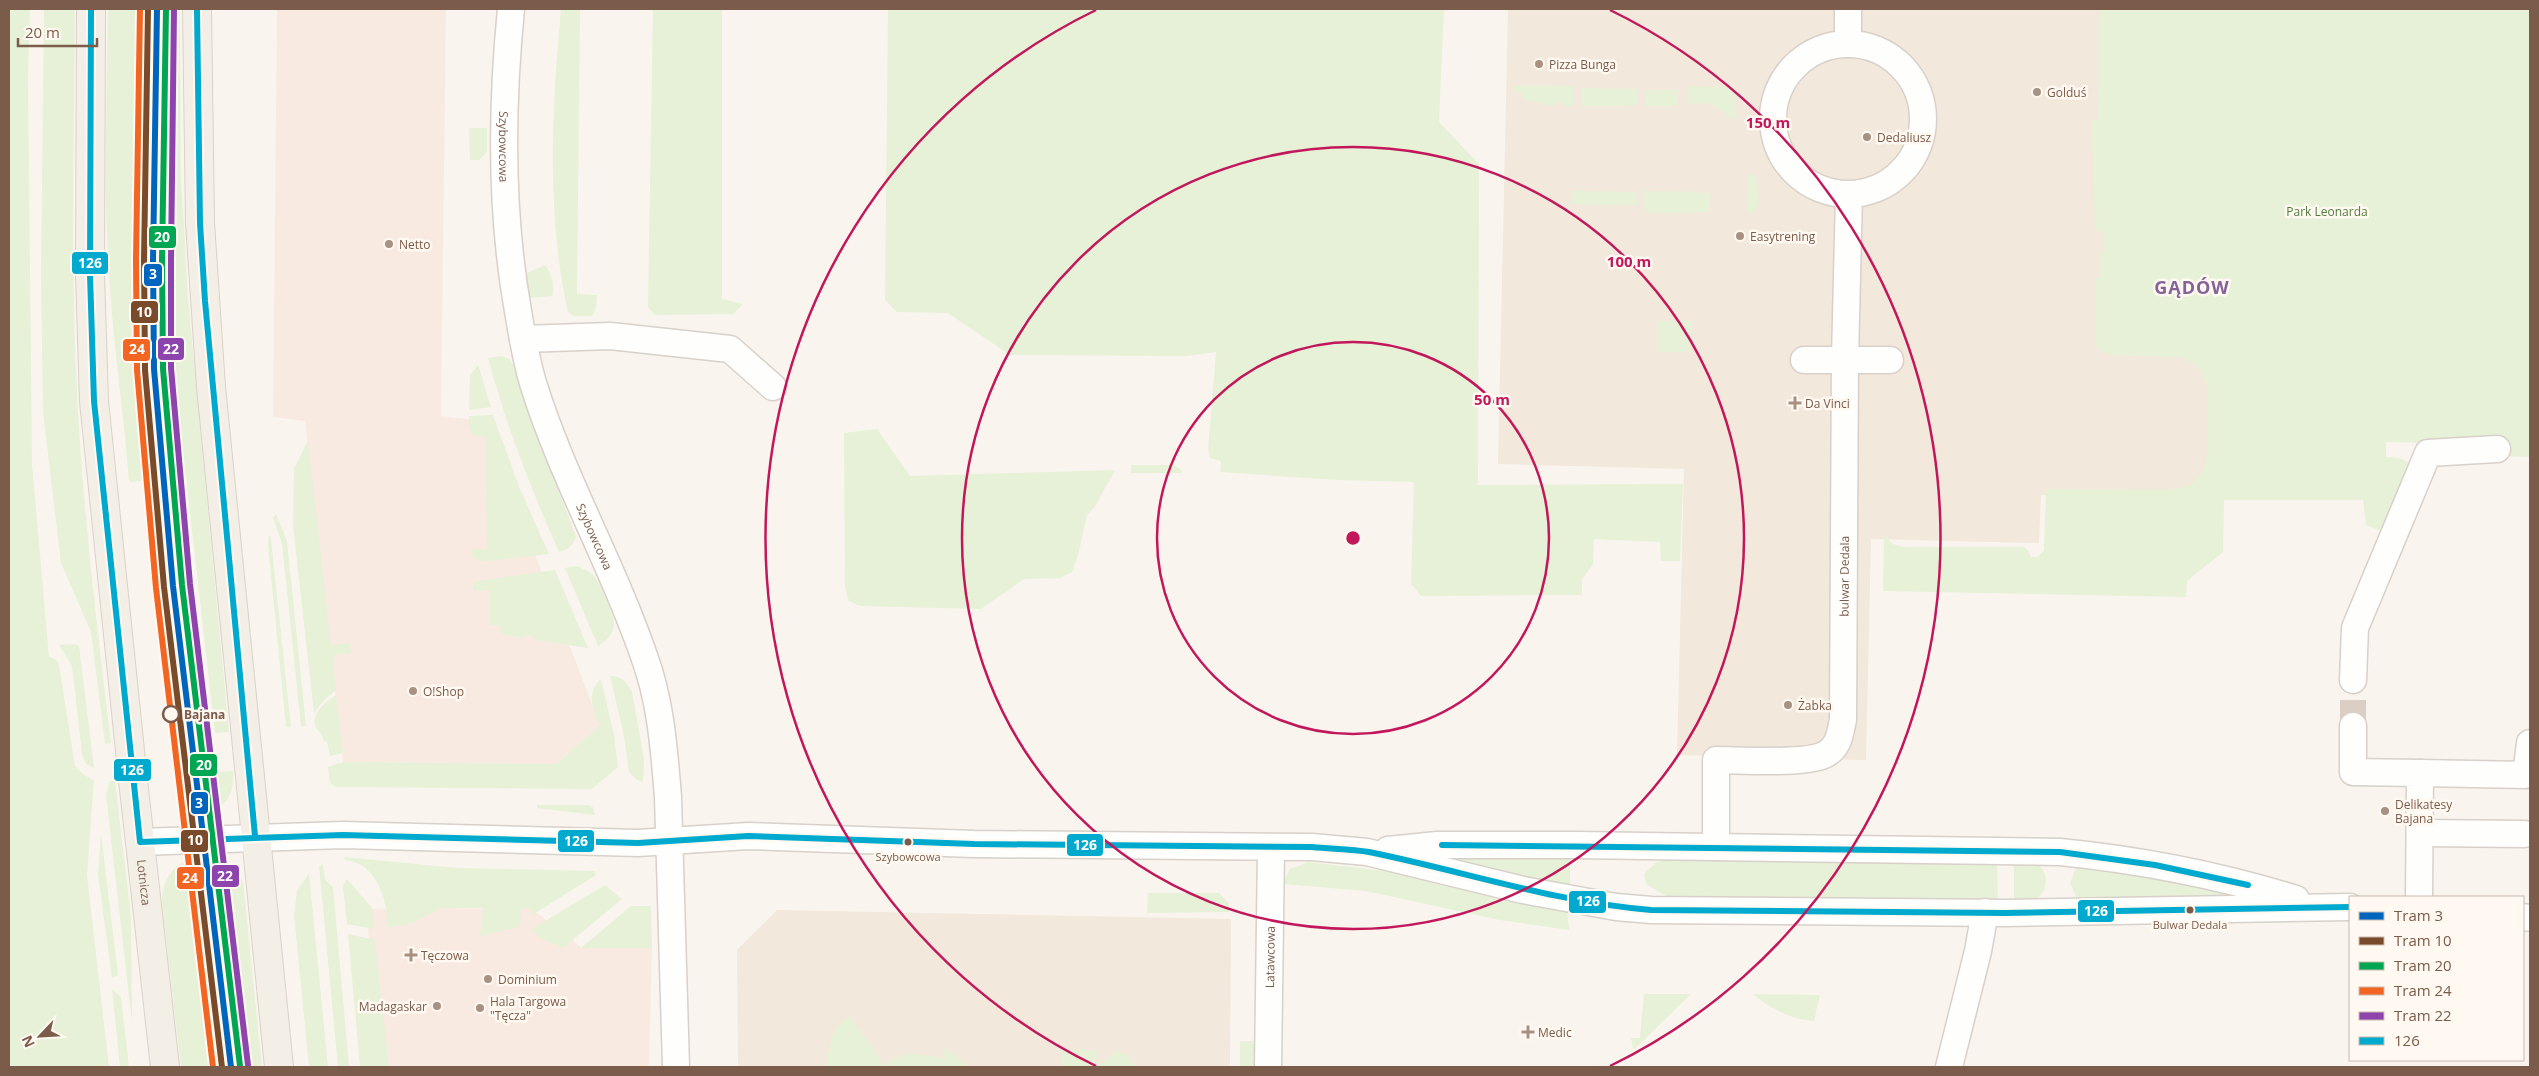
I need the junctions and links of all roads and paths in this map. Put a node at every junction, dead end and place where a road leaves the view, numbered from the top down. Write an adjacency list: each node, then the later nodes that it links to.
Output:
1 (91, 9): 20 (main road, Lotnicza)
2 (197, 9): 19 (main road)
3 (511, 9): 7 (street, Szybowcowa)
4 (1848, 9): 5 (street)
5 (1848, 44): 6 (street); 6 (street)
6 (1848, 195): 8 (street, bulwar Dedala)
7 (522, 339): 11 (street); 21 (street, Szybowcowa)
8 (1845, 359): 9 (street); 10 (street); 22 (street, bulwar Dedala)
9 (1804, 360)
10 (1890, 360)
11 (773, 387)
12 (2497, 449): 13 (street)
13 (2353, 680)
14 (2353, 726): 16 (street)
15 (2530, 743): 16 (street)
16 (2420, 773): 17 (street)
17 (2421, 833): 18 (street); 25 (street)
18 (2524, 834)
19 (255, 836): 20 (street); 21 (street); 30 (main road)
20 (140, 842): 29 (main road, Lotnicza)
21 (670, 842): 23 (street); 31 (street, Szybowcowa)
22 (1716, 847): 24 (street); 26 (street)
23 (1271, 848): 24 (street); 32 (street, Latawcowa)
24 (1367, 852): 28 (street)
25 (2419, 896)
26 (2315, 906): 27 (street); 28 (street)
27 (2349, 907)
28 (1985, 912): 33 (street)
29 (165, 1067)
30 (279, 1067)
31 (676, 1067)
32 (1268, 1067)
33 (1949, 1067)

